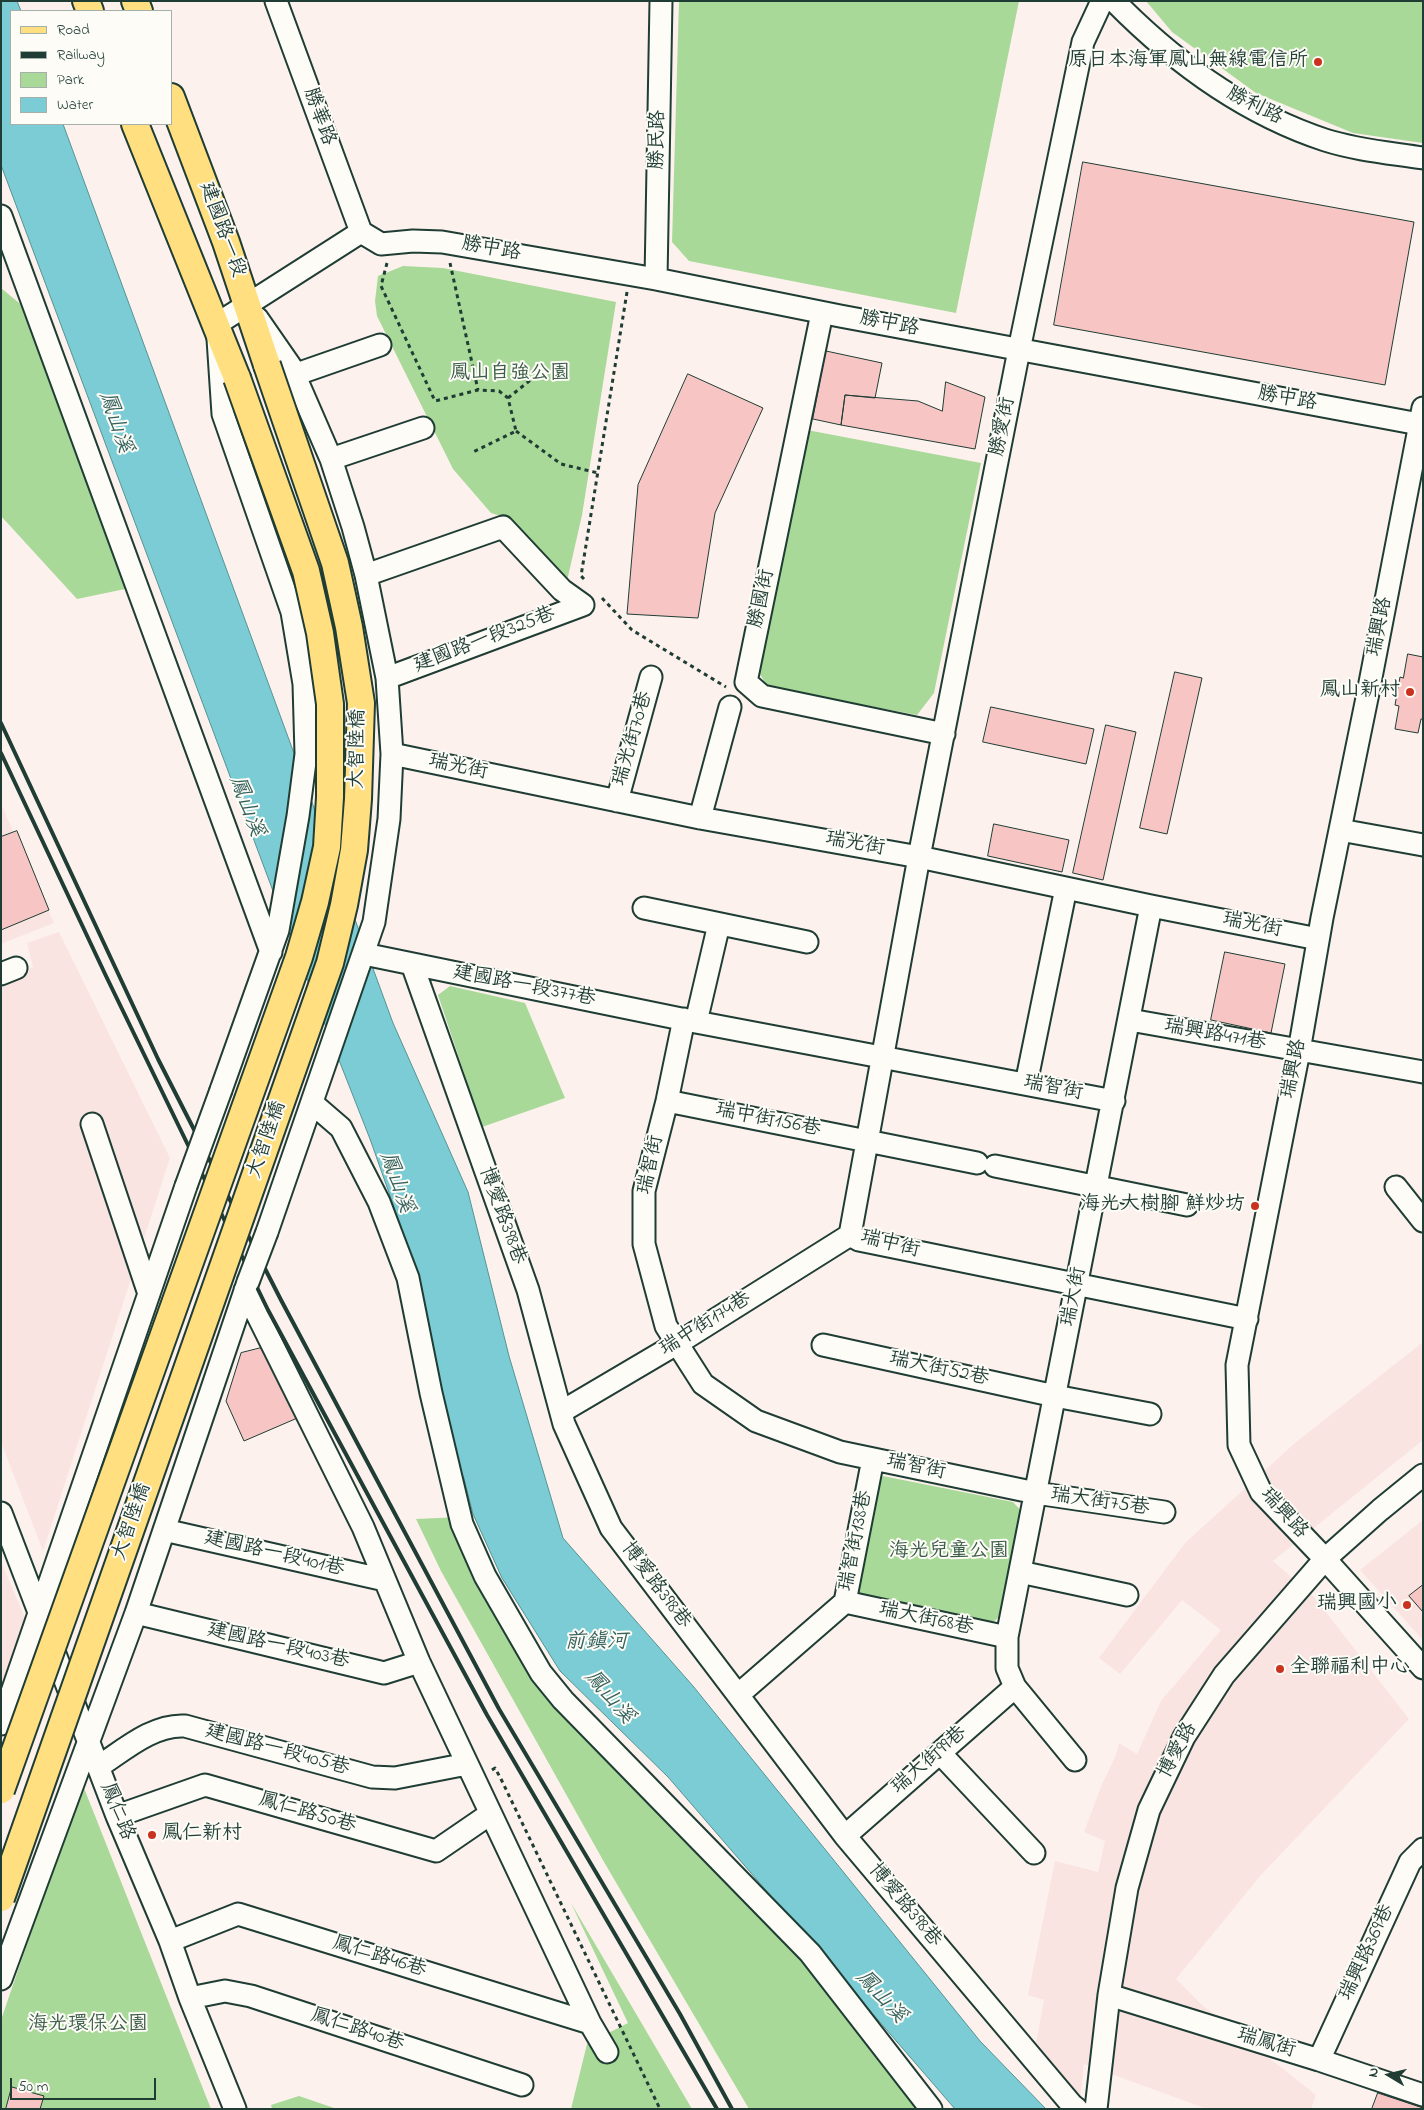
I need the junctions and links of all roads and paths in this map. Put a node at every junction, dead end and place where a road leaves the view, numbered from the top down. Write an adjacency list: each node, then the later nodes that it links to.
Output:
1 (276, 1): 9 (street, 勝華路)
2 (662, 1): 12 (street, 勝民路)
3 (1102, 1): 18 (street, 勝愛街)
4 (1114, 1): 7 (street, 勝利路)
5 (172, 100): 14 (main road, 建國路一段)
6 (136, 125): 16 (main road, 建國路一段)
7 (1423, 158)
8 (1, 216): 50 (street)
9 (361, 232): 12 (street, 勝中路); 14 (street)
10 (449, 259): 23 (path)
11 (387, 260): 23 (path)
12 (656, 279): 15 (street, 勝中路)
13 (627, 288): 30 (path)
14 (247, 304): 16 (street); 19 (main road, 建國路一段); 20 (street)
15 (822, 313): 18 (street, 勝中路); 37 (street, 勝國街)
16 (217, 324): 21 (main road, 建國路一段); 50 (street)
17 (380, 345): 20 (street)
18 (1020, 350): 25 (street, 勝中路); 37 (street, 勝愛街)
19 (267, 365): 108 (main road, 大智陸橋, bridge)
20 (294, 375): 29 (street)
21 (237, 378): 102 (main road, 大智陸橋, bridge)
22 (533, 378): 24 (path)
23 (478, 390): 24 (path)
24 (508, 398): 27 (path)
25 (1421, 416): 41 (street, 瑞興路)
26 (424, 428): 29 (street)
27 (516, 431): 28 (path); 30 (path)
28 (471, 453)
29 (331, 459): 31 (street)
30 (598, 473): 32 (path)
31 (366, 575): 33 (street); 35 (street)
32 (588, 583)
33 (592, 600): 35 (street, 建國路一段325巷); 36 (path)
34 (651, 677): 39 (street, 瑞光街70巷)
35 (387, 678): 38 (street)
36 (729, 698): 40 (street)
37 (944, 734): 43 (street, 勝愛街)
38 (392, 754): 39 (street, 瑞光街); 51 (street)
39 (617, 800): 40 (street, 瑞光街)
40 (700, 818): 43 (street, 瑞光街)
41 (1340, 830): 42 (street); 48 (street, 瑞興路)
42 (1423, 845)
43 (919, 857): 44 (street, 瑞光街); 56 (street, 瑞中街)
44 (1066, 888): 45 (street, 瑞光街); 58 (street)
45 (1152, 906): 48 (street, 瑞光街); 54 (street, 瑞大街)
46 (644, 908): 47 (street)
47 (719, 924): 49 (street); 53 (street)
48 (1318, 939): 55 (street, 瑞興路)
49 (807, 942)
50 (271, 952): 71 (street, bridge)
51 (361, 961): 52 (street, 建國路一段377巷); 59 (street)
52 (412, 964): 53 (street, 建國路一段377巷); 76 (street, 博愛路398巷)
53 (690, 1020): 56 (street, 瑞智街); 60 (street, 瑞智街)
54 (1130, 1020): 55 (street, 瑞興路471巷); 61 (street, 瑞大街)
55 (1299, 1051): 57 (street, 瑞興路471巷); 72 (street, 瑞興路)
56 (883, 1057): 58 (street, 瑞智街); 63 (street, 瑞中街)
57 (1423, 1072)
58 (1026, 1084): 61 (street, 瑞智街)
59 (315, 1093): 70 (street, bridge); 120 (street)
60 (667, 1100): 63 (street, 瑞中街156巷); 73 (street, 瑞智街)
61 (1114, 1101): 64 (street, 瑞大街)
62 (92, 1124): 71 (street)
63 (868, 1141): 64 (street, 瑞中街156巷); 68 (street, 瑞中街)
64 (1097, 1187): 66 (street, 瑞中街156巷); 69 (street, 瑞大街)
65 (1396, 1187): 67 (street)
66 (1186, 1205)
67 (1423, 1221)
68 (850, 1235): 69 (street, 瑞中街); 73 (street, 瑞中街174巷)
69 (1077, 1285): 72 (street, 瑞中街); 75 (street, 瑞大街)
70 (247, 1286): 83 (street); 86 (street)
71 (149, 1294): 90 (street)
72 (1247, 1319): 84 (street, 瑞興路)
73 (678, 1344): 76 (street, 瑞中街174巷); 78 (street, 瑞智街)
74 (823, 1345): 75 (street, 瑞大街52巷)
75 (1055, 1396): 77 (street, 瑞大街52巷); 80 (street, 瑞大街)
76 (561, 1412): 95 (street, 博愛路398巷)
77 (1150, 1414)
78 (873, 1459): 80 (street, 瑞智街); 88 (street, 瑞智街138巷)
79 (1423, 1475): 84 (street, 博愛路)
80 (1036, 1493): 81 (street, 瑞大街75巷); 85 (street, 瑞大街)
81 (1164, 1512)
82 (3, 1523): 90 (street, 鳳仁路)
83 (164, 1530): 86 (street, 建國路一段401巷); 89 (street)
84 (1325, 1560): 93 (street, 瑞興路); 111 (street, 博愛路)
85 (1020, 1572): 87 (street); 91 (street, 瑞大街)
86 (385, 1580): 92 (street)
87 (1127, 1594)
88 (845, 1602): 91 (street, 瑞大街68巷); 95 (street, 瑞智街138巷)
89 (136, 1613): 92 (street, 建國路一段403巷); 97 (street)
90 (40, 1614): 96 (street); 97 (street, 鳳仁路)
91 (1007, 1637): 94 (street, 瑞大街)
92 (419, 1662): 101 (street)
93 (1423, 1668)
94 (1015, 1687): 98 (street, 瑞大街99巷); 99 (street)
95 (738, 1695): 105 (street, 博愛路398巷)
96 (1, 1724)
97 (88, 1740): 100 (street, 鳳仁路); 110 (street)
98 (940, 1753): 105 (street, 瑞大街99巷); 107 (street)
99 (1075, 1760)
100 (98, 1767): 101 (street, 建國路一段405巷); 104 (street, 鳳仁路)
101 (470, 1771): 103 (street); 119 (path)
102 (1, 1790)
103 (490, 1814): 104 (street, 鳳仁路50巷); 113 (street)
104 (117, 1816): 109 (street, 鳳仁路)
105 (845, 1836): 121 (street, 博愛路398巷)
106 (1423, 1849): 115 (street, 瑞興路369巷)
107 (1034, 1853)
108 (1, 1898)
109 (170, 1941): 112 (street, 鳳仁路); 113 (street, 鳳仁路46巷)
110 (1, 1980)
111 (1109, 1995): 115 (street, 瑞鳳街); 122 (street, 博愛路)
112 (190, 1998): 116 (street, 鳳仁路40巷); 118 (street, 鳳仁路)
113 (590, 2023): 114 (street)
114 (607, 2052)
115 (1319, 2060): 117 (street, 瑞鳳街)
116 (522, 2085)
117 (1423, 2095)
118 (235, 2109)
119 (660, 2109)
120 (931, 2109)
121 (1077, 2109)
122 (1096, 2109)

